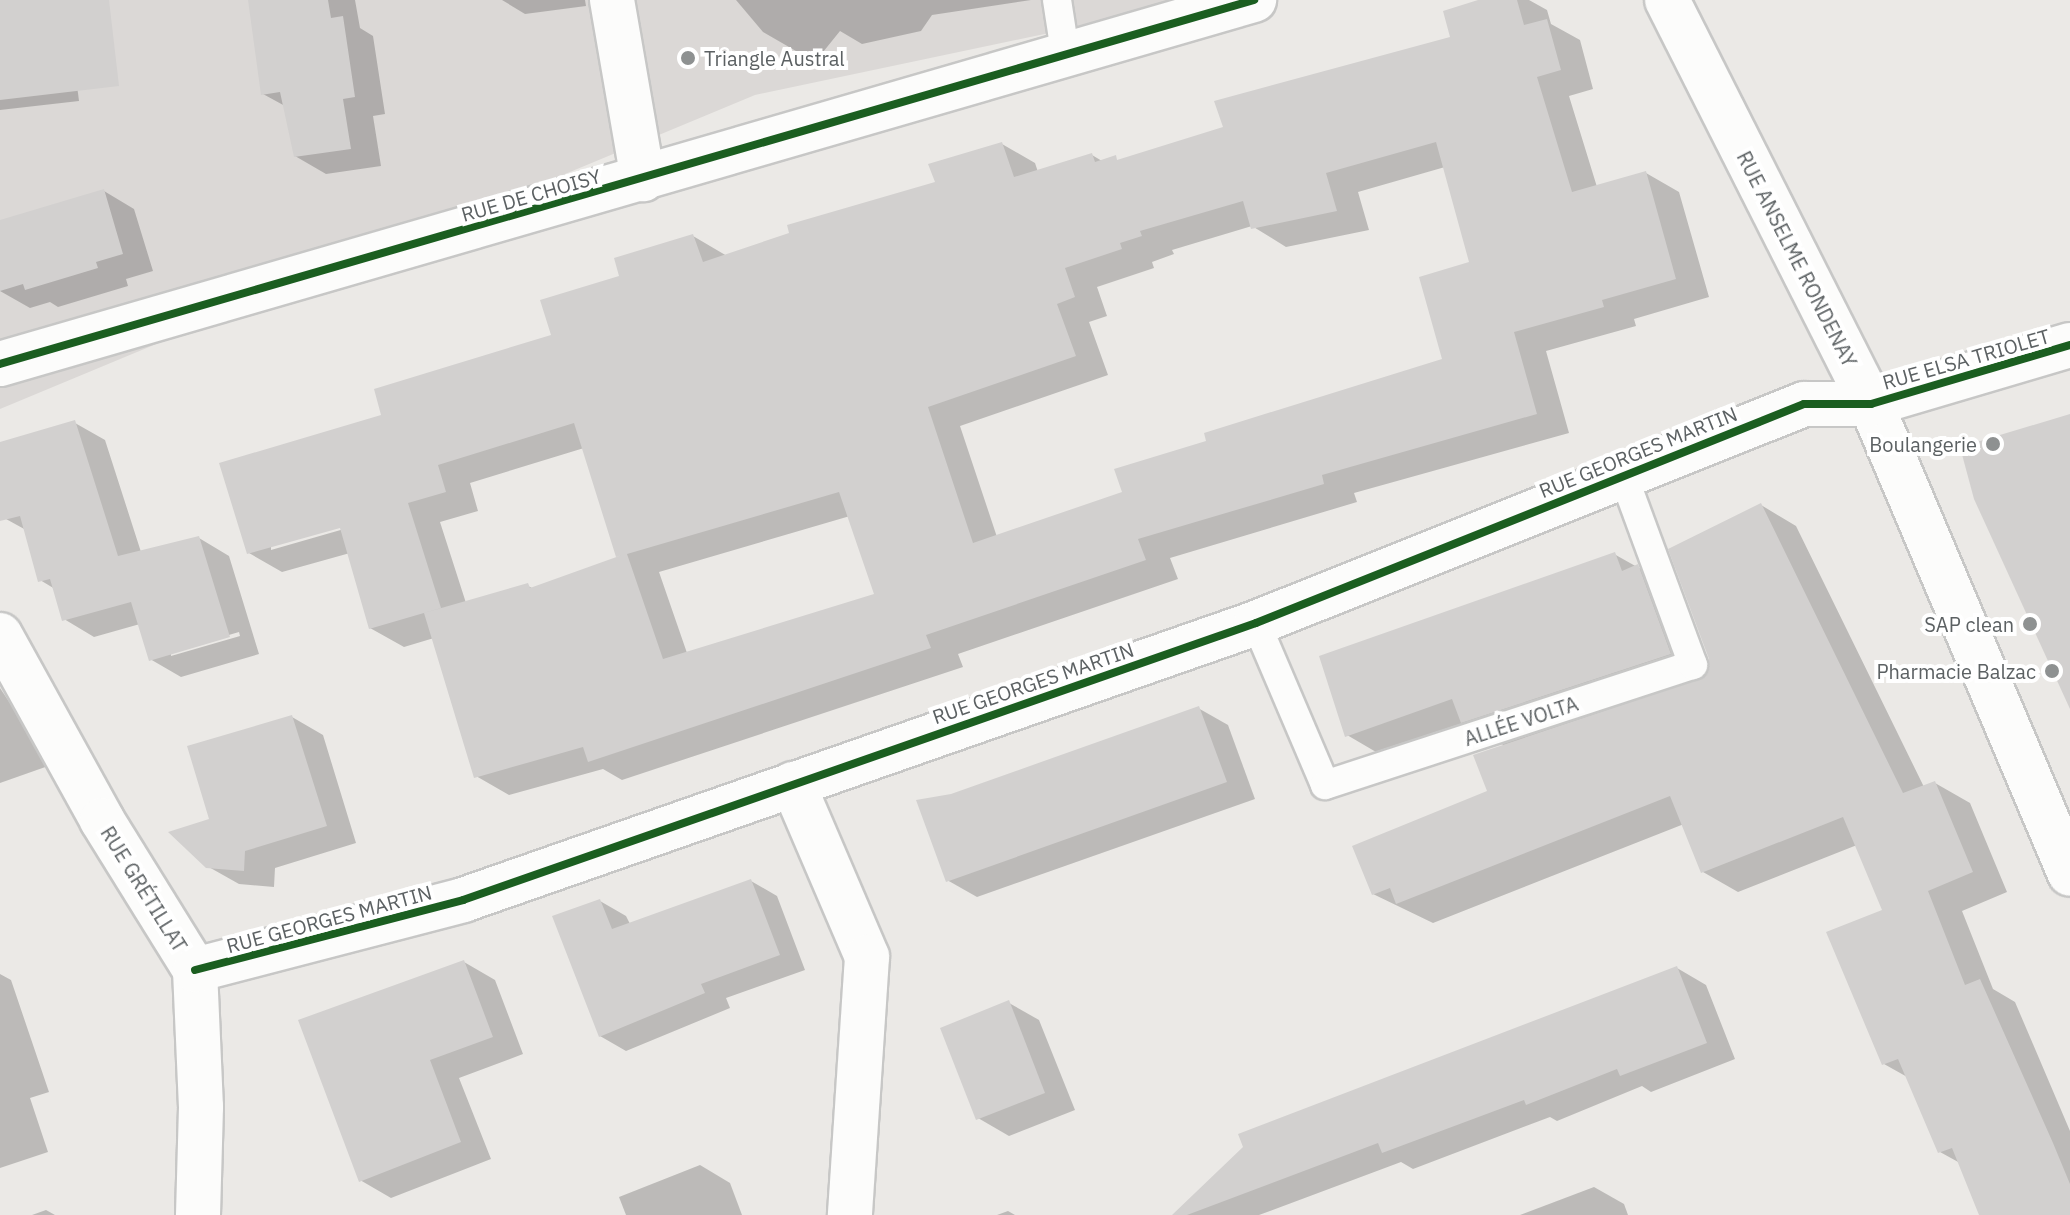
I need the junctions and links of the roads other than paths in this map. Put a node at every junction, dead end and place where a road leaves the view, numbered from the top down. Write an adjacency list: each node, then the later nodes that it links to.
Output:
1 (612, 0): 6 (street)
2 (1057, 0): 5 (lane)
3 (1254, 0): 5 (street, RUE DE CHOISY)
4 (1667, 0): 9 (street, RUE ANSELME RONDENAY)
5 (1066, 58): 6 (street, RUE DE CHOISY)
6 (643, 179): 8 (street, RUE DE CHOISY)
7 (2070, 345): 9 (street, RUE ELSA TRIOLET)
8 (0, 364)
9 (1871, 404): 10 (street, RUE GEORGES MARTIN); 14 (street, RUE ANSELME RONDENAY)
10 (1623, 475): 11 (street, RUE GEORGES MARTIN); 11 (lane, ALLÉE VOLTA)
11 (1256, 623): 13 (street, RUE GEORGES MARTIN)
12 (0, 635): 15 (street, RUE GRÉTILLAT)
13 (793, 784): 15 (street, RUE GEORGES MARTIN); 17 (street)
14 (2070, 874)
15 (195, 970): 16 (street, RUE GRÉTILLAT)
16 (198, 1215)
17 (850, 1215)

